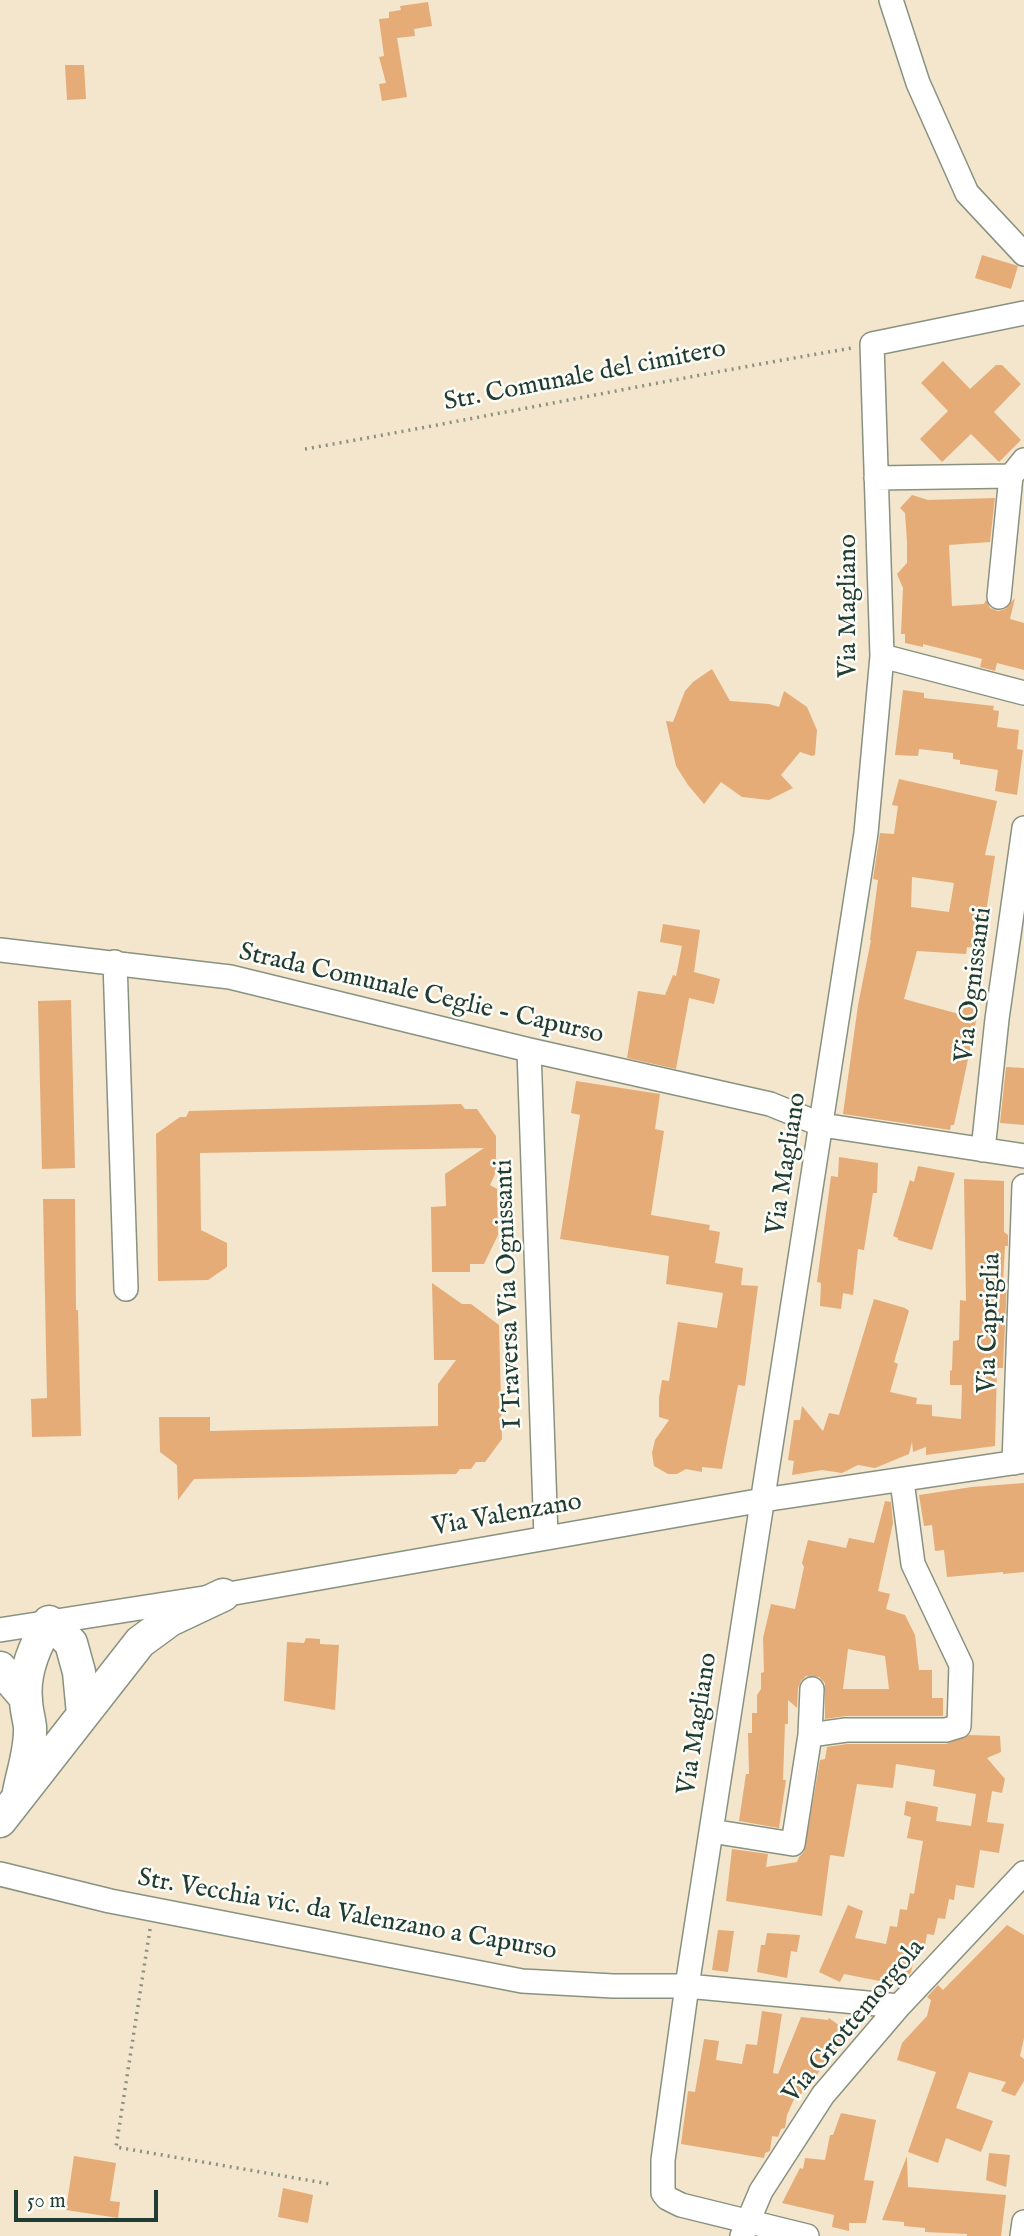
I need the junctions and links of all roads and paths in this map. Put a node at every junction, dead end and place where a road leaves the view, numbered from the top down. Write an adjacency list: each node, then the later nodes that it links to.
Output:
1 (891, 0): 2 (street)
2 (1024, 254)
3 (1024, 313): 4 (street)
4 (872, 344): 5 (path, Str. Comunale del cimitero); 7 (street, Via Magliano)
5 (305, 449)
6 (1018, 468): 7 (street); 8 (street)
7 (876, 478): 9 (street, Via Magliano)
8 (999, 597)
9 (882, 656): 10 (street); 15 (street, Via Magliano)
10 (1024, 693)
11 (1024, 828): 16 (street, Via Ognissanti)
12 (0, 950): 13 (street, Strada Comunale Ceglie - Capurso)
13 (115, 962): 14 (street, Strada Comunale Ceglie - Capurso); 19 (street)
14 (529, 1050): 15 (street, Strada Comunale Ceglie - Capurso); 23 (street, I Traversa Via Ognissanti)
15 (822, 1125): 16 (street); 22 (street, Via Magliano)
16 (983, 1150): 17 (street)
17 (1024, 1156)
18 (1024, 1186): 20 (street, Via Capriglia)
19 (126, 1289)
20 (1019, 1462): 21 (street, Via Valenzano)
21 (902, 1480): 22 (street, Via Valenzano); 31 (street)
22 (762, 1500): 23 (street, Via Valenzano); 33 (street, Via Magliano)
23 (546, 1536): 24 (street, Via Valenzano)
24 (223, 1595): 25 (street, Via Valenzano); 30 (highway)
25 (49, 1622): 26 (street, Via Valenzano); 29 (highway); 30 (highway)
26 (0, 1630)
27 (0, 1668): 29 (highway)
28 (812, 1689): 31 (street)
29 (25, 1697): 32 (highway)
30 (83, 1714): 32 (highway)
31 (810, 1735): 33 (street)
32 (9, 1809)
33 (711, 1831): 38 (street, Via Magliano)
34 (1024, 1873): 36 (street, Via Grottemorgola)
35 (0, 1874): 37 (street, Str. Vecchia vic. da Valenzano a Capurso)
36 (1015, 1898): 39 (street, Via Grottemorgola)
37 (153, 1909): 38 (street, Str. Vecchia vic. da Valenzano a Capurso); 40 (path)
38 (687, 1986): 39 (street, Str. Vecchia vic. da Valenzano a Capurso); 42 (street, Via Magliano)
39 (899, 2006): 42 (street, Via Grottemorgola)
40 (330, 2184)
41 (1024, 2222): 44 (street)
42 (745, 2228): 43 (street)
43 (807, 2236)
44 (1022, 2236)

